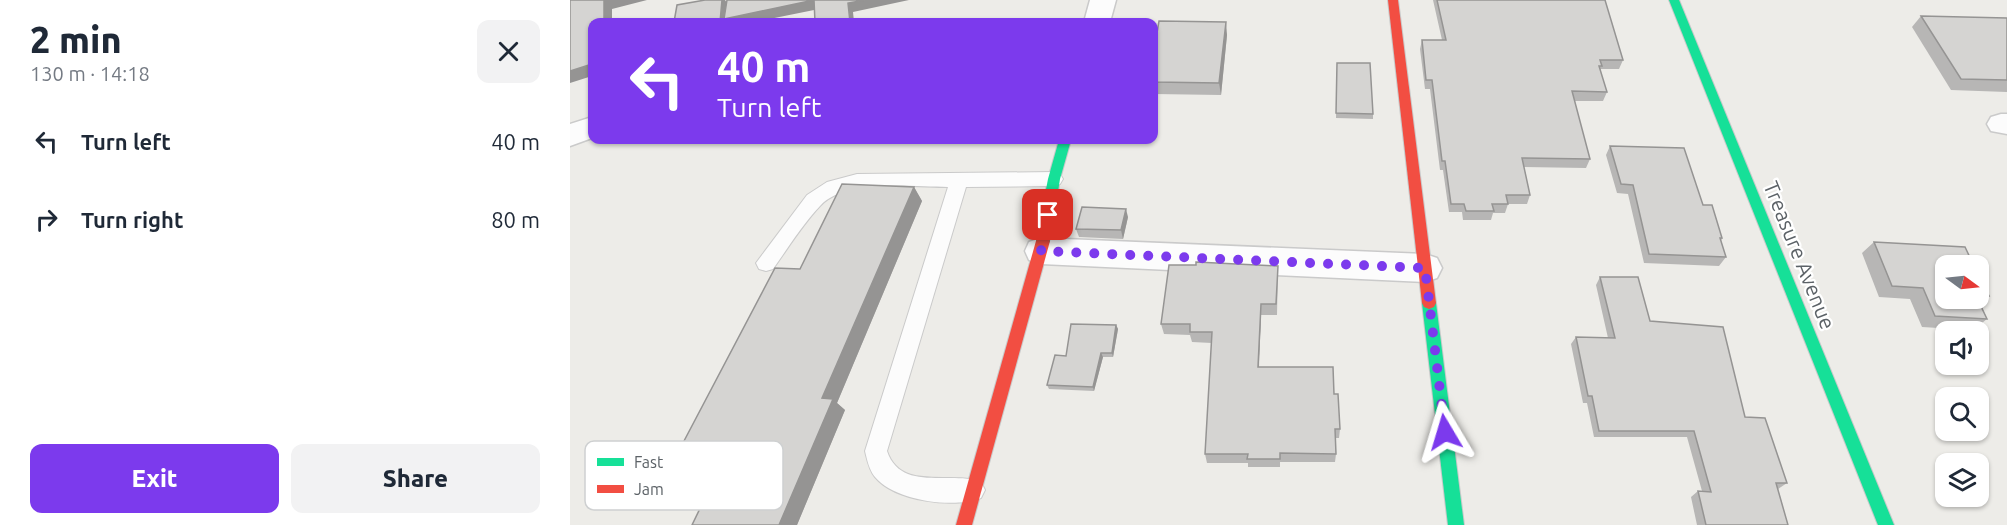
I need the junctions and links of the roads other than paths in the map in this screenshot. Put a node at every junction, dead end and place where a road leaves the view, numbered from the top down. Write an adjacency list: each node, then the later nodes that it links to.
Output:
1 (1103, 0): 4 (street)
2 (1393, 0): 12 (street)
3 (1674, 0): 16 (street, Treasure Avenue)
4 (1098, 18)
5 (588, 128): 6 (street)
6 (570, 135)
7 (1064, 144): 8 (street)
8 (1054, 178): 9 (lane); 10 (street)
9 (959, 181): 11 (lane); 13 (lane)
10 (1041, 251): 12 (street); 13 (street)
11 (766, 263)
12 (1425, 268): 15 (street)
13 (973, 489): 14 (street)
14 (964, 525)
15 (1456, 525)
16 (1886, 525)

